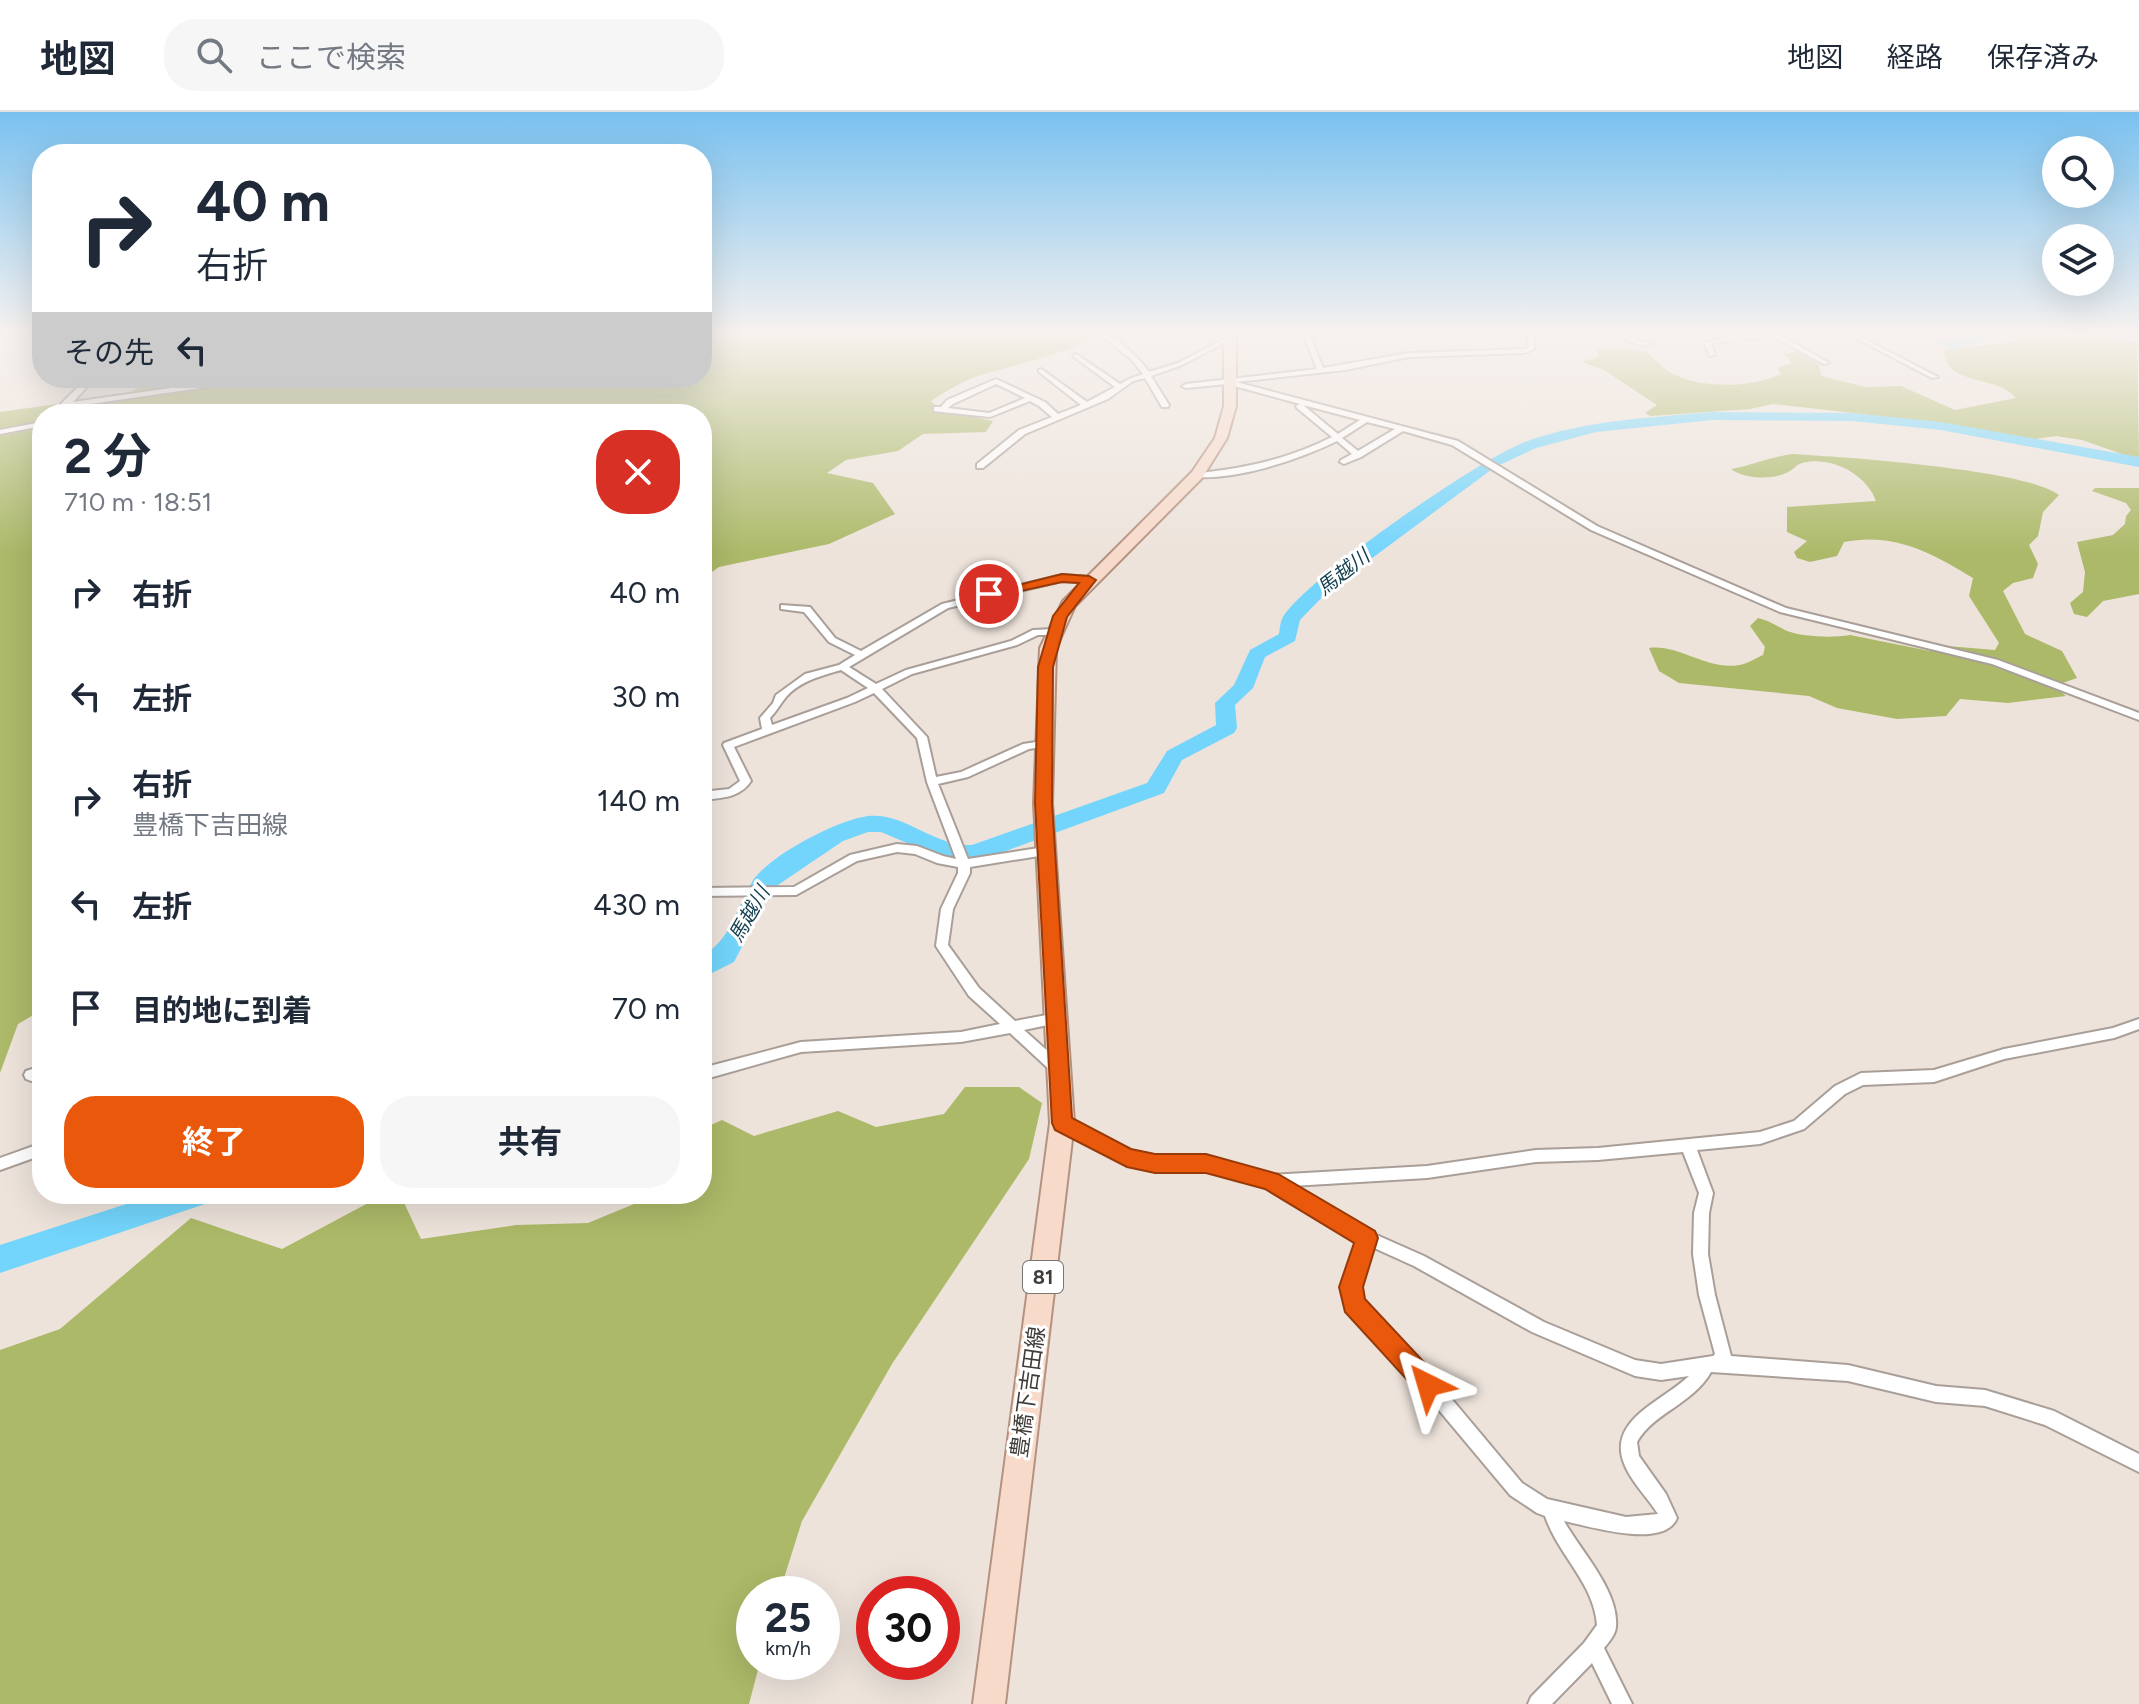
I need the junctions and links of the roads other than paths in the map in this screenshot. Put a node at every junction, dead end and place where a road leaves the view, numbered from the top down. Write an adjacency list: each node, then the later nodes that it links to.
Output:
1 (944, 406): 2 (street)
2 (1011, 406)
3 (1045, 406): 8 (street)
4 (1083, 406): 8 (street)
5 (1230, 406): 17 (main road, 豊橋下吉田線 / 81)
6 (1302, 406): 13 (street)
7 (1311, 406): 9 (street)
8 (1057, 417): 16 (street)
9 (1365, 420): 11 (street); 13 (street)
10 (32, 426): 12 (street)
11 (1403, 428): 14 (street); 24 (street)
12 (0, 432)
13 (1336, 438): 14 (street); 17 (street)
14 (1358, 455): 15 (street)
15 (1344, 462)
16 (980, 466)
17 (1197, 475): 18 (main road, 豊橋下吉田線 / 81)
18 (1089, 580): 20 (main road, 豊橋下吉田線 / 81); 21 (street)
19 (784, 607): 21 (street)
20 (1054, 632): 23 (street); 26 (main road, 豊橋下吉田線 / 81)
21 (861, 655): 22 (street)
22 (842, 667): 23 (street); 25 (street)
23 (876, 689): 25 (street); 27 (street)
24 (2139, 717)
25 (768, 731): 28 (street)
26 (1043, 744): 27 (street); 29 (main road, 豊橋下吉田線 / 81)
27 (932, 782): 30 (street)
28 (712, 794)
29 (1045, 849): 30 (street); 32 (main road, 豊橋下吉田線 / 81)
30 (962, 858): 31 (street); 34 (street)
31 (712, 892)
32 (1057, 1018): 34 (street); 35 (main road, 豊橋下吉田線 / 81)
33 (2139, 1024): 38 (street)
34 (1012, 1027): 35 (street); 36 (street)
35 (1060, 1068): 37 (main road, 豊橋下吉田線 / 81)
36 (712, 1071)
37 (1062, 1123): 41 (street); 47 (main road, 豊橋下吉田線 / 81)
38 (1687, 1144): 41 (street); 43 (street)
39 (32, 1153): 40 (street)
40 (0, 1164)
41 (1270, 1181): 42 (street)
42 (1367, 1238): 43 (street); 45 (street)
43 (1713, 1364): 44 (street); 45 (street)
44 (2139, 1463)
45 (1551, 1509): 46 (street)
46 (1591, 1650): 48 (street); 49 (street)
47 (989, 1704)
48 (1538, 1704)
49 (1622, 1704)

